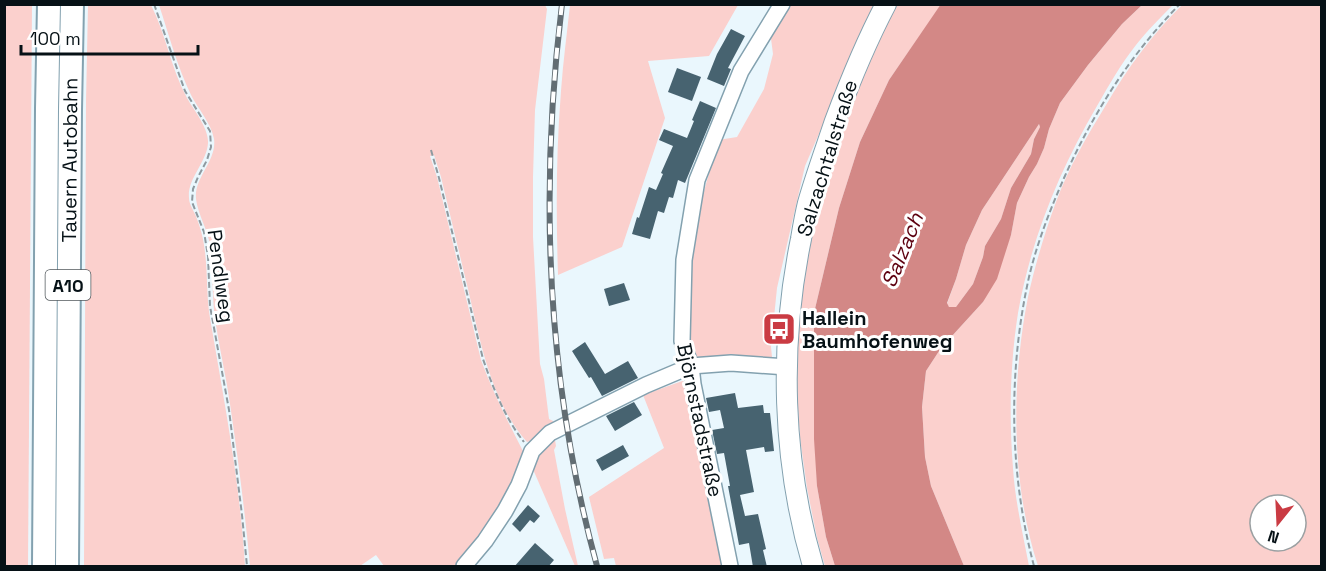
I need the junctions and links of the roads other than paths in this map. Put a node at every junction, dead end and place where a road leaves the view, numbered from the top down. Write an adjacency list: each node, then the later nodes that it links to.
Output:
1 (49, 4): 7 (highway, Tauern Autobahn / A10)
2 (72, 4): 8 (highway, Tauern Autobahn / A10)
3 (782, 4): 5 (street, Björnstadstraße)
4 (885, 4): 6 (main road, Salzachtalstraße)
5 (691, 366): 6 (street); 9 (street); 10 (street, Björnstadstraße)
6 (787, 367): 11 (main road, Salzachtalstraße)
7 (44, 567)
8 (67, 567)
9 (464, 567)
10 (730, 567)
11 (813, 567)

